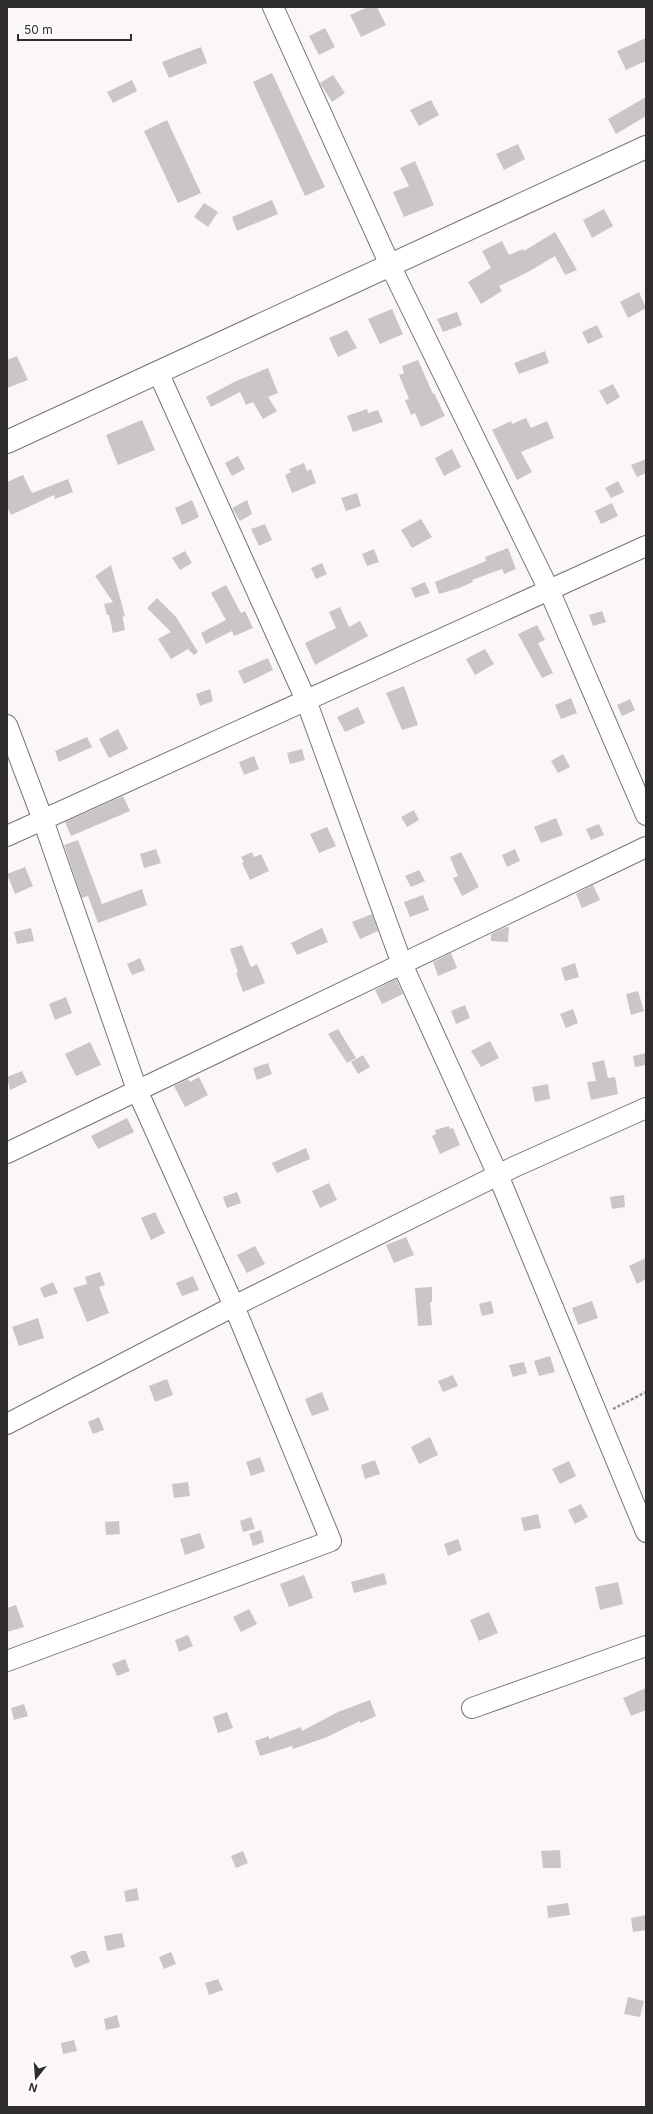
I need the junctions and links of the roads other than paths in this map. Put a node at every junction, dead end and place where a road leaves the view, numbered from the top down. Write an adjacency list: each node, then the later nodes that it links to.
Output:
1 (273, 7): 3 (street)
2 (646, 148): 3 (main road)
3 (390, 265): 4 (main road); 7 (street)
4 (158, 372): 5 (main road); 8 (street)
5 (7, 442)
6 (646, 546): 7 (street)
7 (549, 590): 8 (street); 10 (street)
8 (306, 700): 11 (street); 14 (street)
9 (7, 725): 11 (street)
10 (646, 815)
11 (43, 820): 12 (street); 15 (street)
12 (7, 836)
13 (646, 847): 14 (street)
14 (402, 964): 15 (street); 18 (street)
15 (137, 1090): 17 (street); 19 (street)
16 (646, 1108): 18 (street)
17 (7, 1153)
18 (498, 1175): 19 (street); 21 (street)
19 (234, 1306): 20 (street); 23 (street)
20 (7, 1424)
21 (646, 1532)
22 (646, 1646): 24 (street)
23 (7, 1661)
24 (472, 1708)

